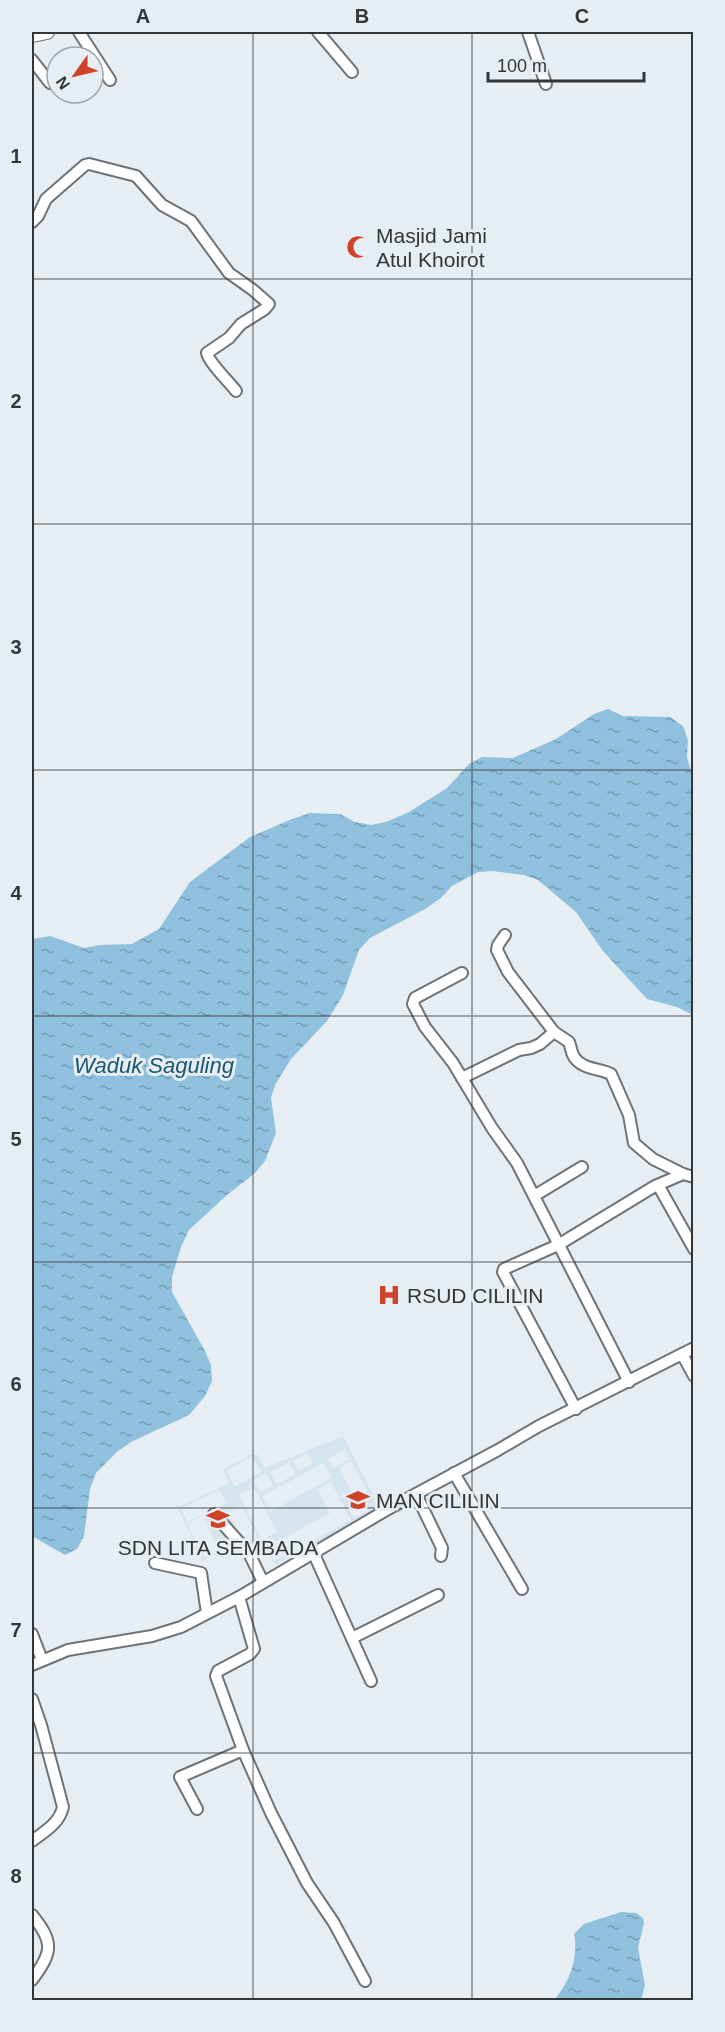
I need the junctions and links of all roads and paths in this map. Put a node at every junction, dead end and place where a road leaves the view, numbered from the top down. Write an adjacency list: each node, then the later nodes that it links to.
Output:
1 (47, 32): 5 (main road)
2 (78, 32): 9 (street)
3 (318, 32): 7 (street)
4 (528, 32): 10 (street)
5 (32, 34)
6 (32, 60): 8 (street)
7 (352, 72)
8 (45, 77)
9 (110, 80)
10 (546, 84)
11 (32, 222): 12 (street)
12 (236, 391)
13 (505, 935): 15 (street)
14 (462, 974): 16 (street)
15 (554, 1032): 16 (street); 18 (street)
16 (462, 1078): 20 (street)
17 (582, 1167): 20 (street)
18 (688, 1176): 19 (street)
19 (658, 1185): 21 (street); 22 (street)
20 (534, 1196): 21 (street)
21 (558, 1245): 26 (street); 27 (street)
22 (693, 1249)
23 (693, 1348): 24 (street)
24 (682, 1354): 25 (street); 26 (street)
25 (693, 1376)
26 (629, 1382): 27 (street)
27 (576, 1409): 28 (street)
28 (454, 1473): 29 (street); 35 (street)
29 (416, 1494): 31 (street); 32 (street)
30 (214, 1514): 34 (street)
31 (313, 1552): 34 (street); 40 (street)
32 (441, 1556)
33 (155, 1563): 38 (street)
34 (263, 1582): 37 (street)
35 (522, 1589)
36 (438, 1595): 40 (street)
37 (238, 1597): 38 (street); 44 (street)
38 (207, 1613): 41 (street)
39 (32, 1634): 41 (street)
40 (352, 1638): 42 (street)
41 (37, 1663)
42 (371, 1681)
43 (32, 1699): 46 (street)
44 (243, 1750): 45 (street); 49 (street)
45 (197, 1809)
46 (32, 1841)
47 (32, 1915): 48 (street)
48 (32, 1980)
49 (364, 1981)

